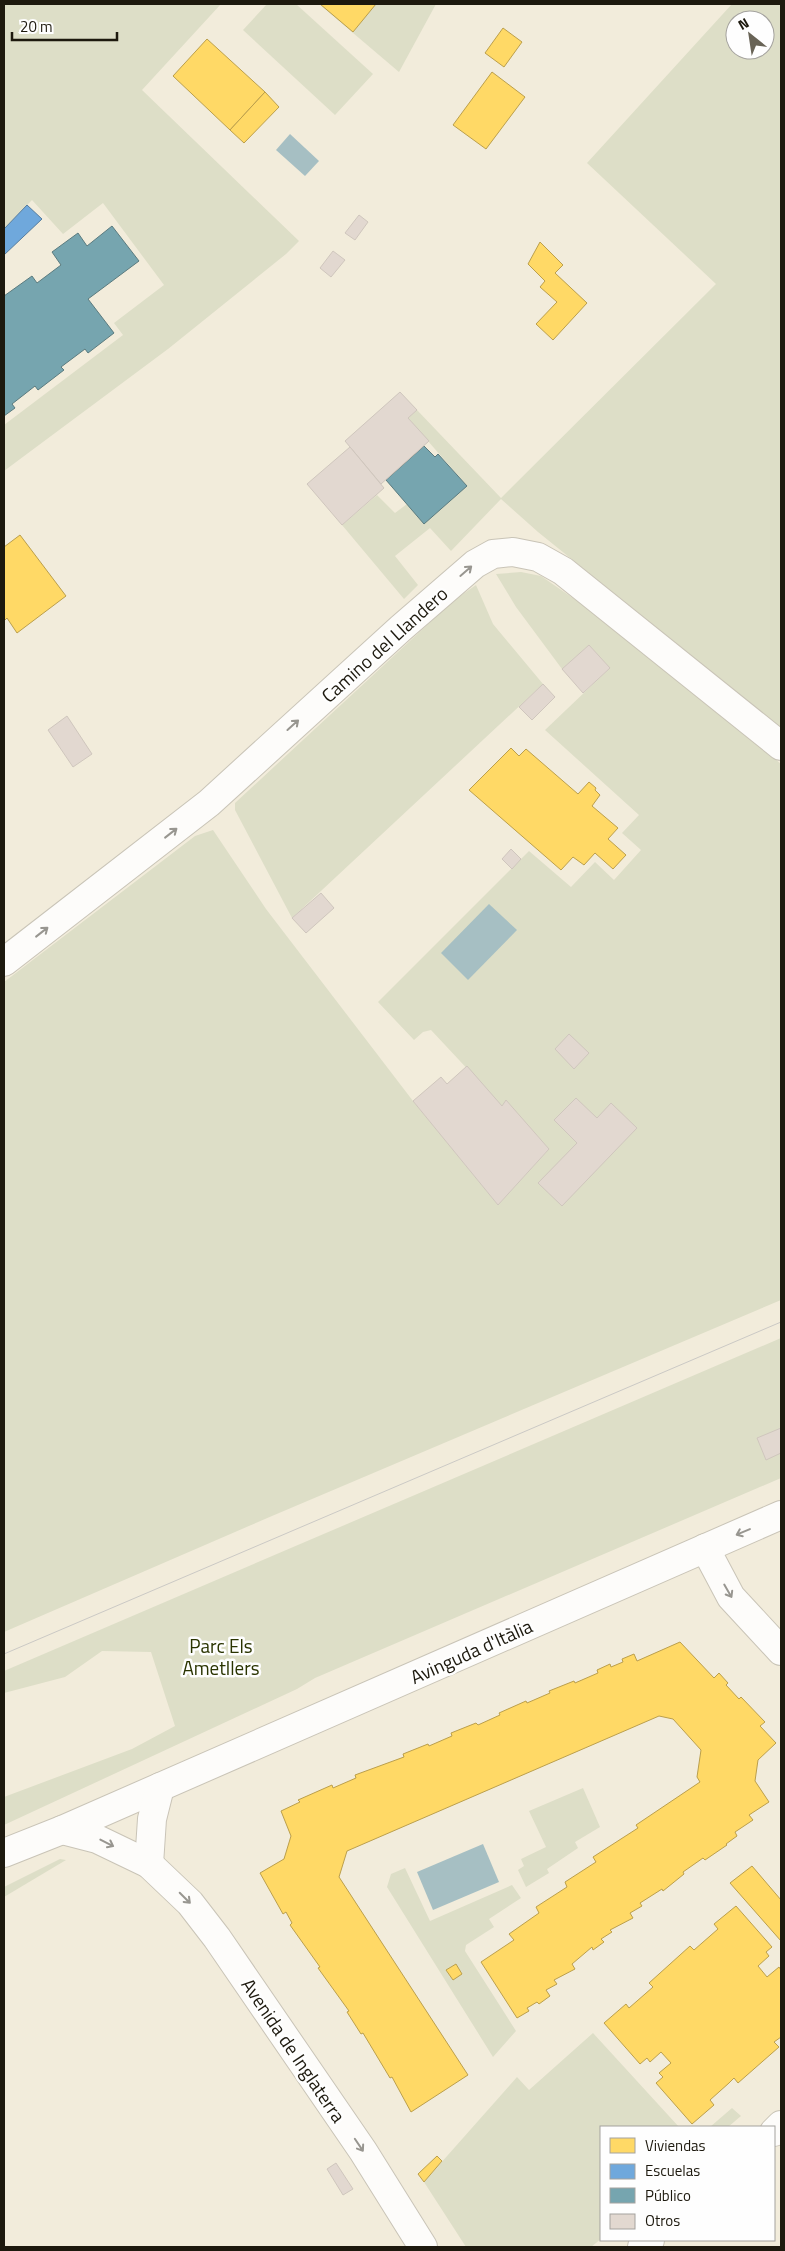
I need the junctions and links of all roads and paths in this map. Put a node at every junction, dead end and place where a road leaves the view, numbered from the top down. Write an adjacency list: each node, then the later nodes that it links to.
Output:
1 (781, 746): 2 (street, Camino del Llandero, one-way to 1)
2 (4, 962)
3 (781, 1515): 4 (street, Avinguda d'Itàlia, one-way to 4)
4 (705, 1548): 5 (street, one-way to 5); 6 (street, Avinguda d'Itàlia)
5 (781, 1651)
6 (160, 1787): 7 (street, Avinguda d'Itàlia); 9 (street)
7 (62, 1830): 8 (street, Avinguda d'Itàlia); 9 (street, Avenida de Inglaterra, one-way to 9)
8 (4, 1853)
9 (149, 1864): 10 (street, Avenida de Inglaterra, one-way to 10)
10 (423, 2247)

